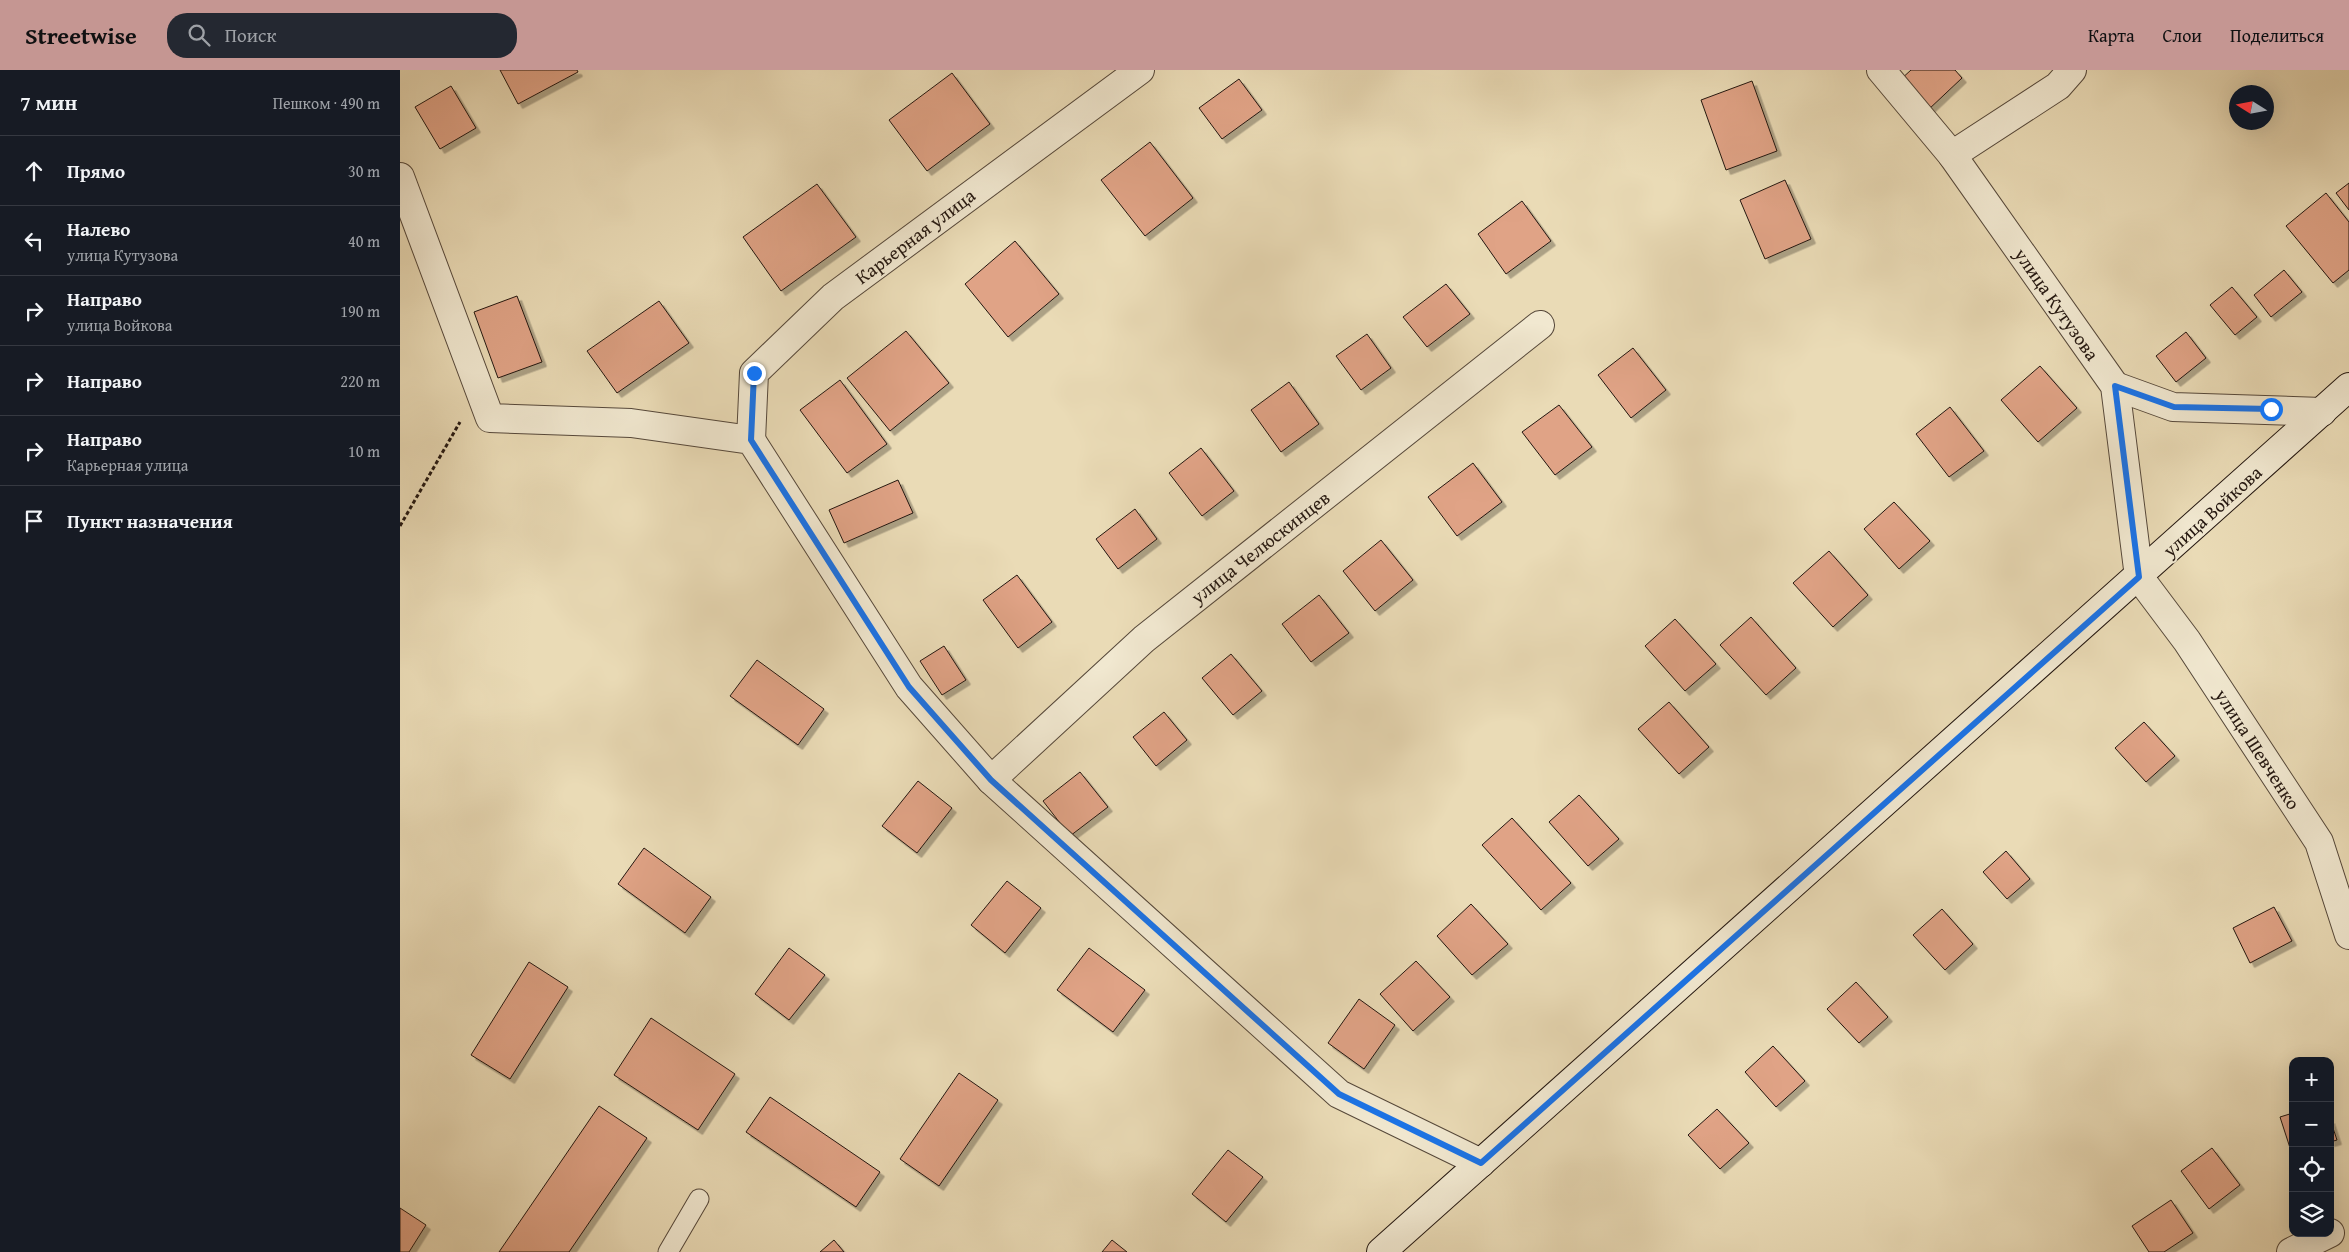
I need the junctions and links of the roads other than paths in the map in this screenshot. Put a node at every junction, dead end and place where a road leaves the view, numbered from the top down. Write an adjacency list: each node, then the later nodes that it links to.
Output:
1 (1140, 70): 10 (street, Карьерная улица)
2 (1881, 70): 4 (street, улица Кутузова)
3 (2072, 70): 4 (street)
4 (1952, 155): 7 (street, улица Кутузова)
5 (400, 177): 10 (street)
6 (1540, 325): 12 (street, улица Челюскинцев)
7 (2115, 386): 9 (street); 11 (street, улица Кутузова)
8 (2349, 388): 9 (street, улица Войкова)
9 (2322, 412): 11 (street, улица Войкова)
10 (751, 440): 12 (street)
11 (2139, 577): 13 (street, улица Шевченко); 14 (street, улица Войкова)
12 (991, 780): 14 (street)
13 (2349, 935)
14 (1481, 1163): 20 (street, улица Войкова)
15 (700, 1199): 19 (lane)
16 (2349, 1224): 17 (street)
17 (2334, 1231)
18 (2322, 1237): 21 (street)
19 (668, 1252)
20 (1381, 1252)
21 (2291, 1252)

